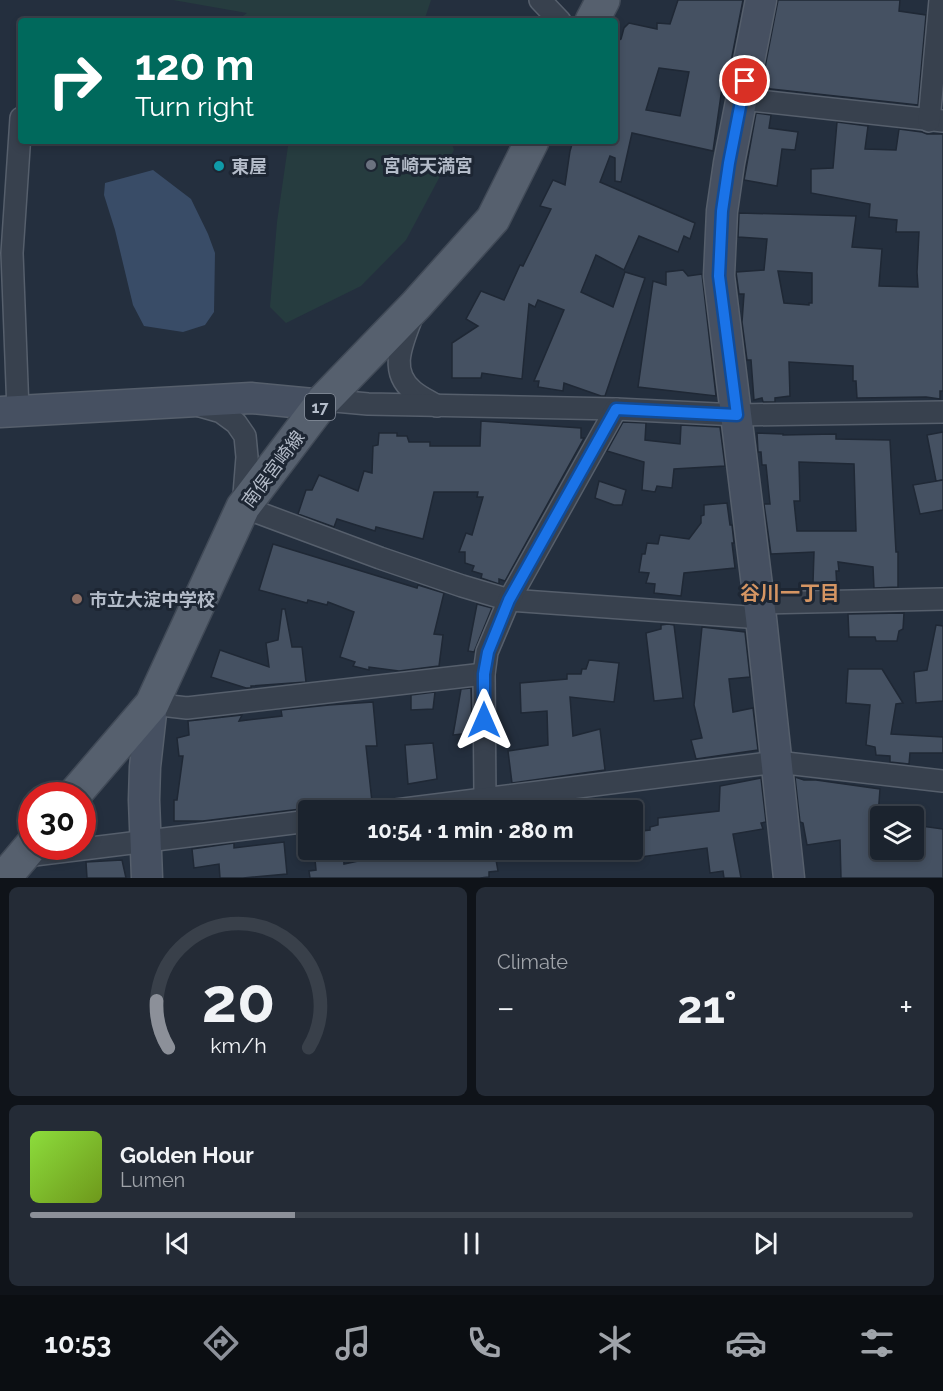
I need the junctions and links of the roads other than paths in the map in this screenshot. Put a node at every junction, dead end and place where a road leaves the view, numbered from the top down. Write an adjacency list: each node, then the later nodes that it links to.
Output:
1 (540, 0): 5 (street)
2 (603, 0): 6 (main road)
3 (761, 0): 7 (street)
4 (940, 0): 8 (street)
5 (557, 18)
6 (594, 18)
7 (741, 99): 8 (street); 18 (street)
8 (936, 121)
9 (19, 144): 16 (street)
10 (530, 144): 11 (main road, 南俣宮崎線 / 17)
11 (416, 305): 12 (main road, 南俣宮崎線 / 17); 14 (street)
12 (324, 400): 13 (street); 14 (street); 19 (main road, 南俣宮崎線 / 17)
13 (187, 402): 16 (street); 19 (street)
14 (438, 406): 15 (street)
15 (616, 409): 18 (street); 21 (street)
16 (9, 411)
17 (943, 412): 18 (street)
18 (737, 415): 22 (street)
19 (243, 507): 21 (street); 24 (main road, 南俣宮崎線 / 17)
20 (943, 599): 22 (street)
21 (509, 600): 22 (street); 23 (street)
22 (760, 611): 25 (street)
23 (484, 674): 24 (street); 28 (street)
24 (152, 704): 27 (main road, 南俣宮崎線 / 17); 31 (street)
25 (777, 762): 26 (street); 28 (street); 34 (street)
26 (943, 781)
27 (85, 782)
28 (485, 799): 29 (street)
29 (477, 800)
30 (298, 822): 31 (street)
31 (145, 841): 32 (street); 33 (street)
32 (14, 860)
33 (147, 878)
34 (789, 878)

